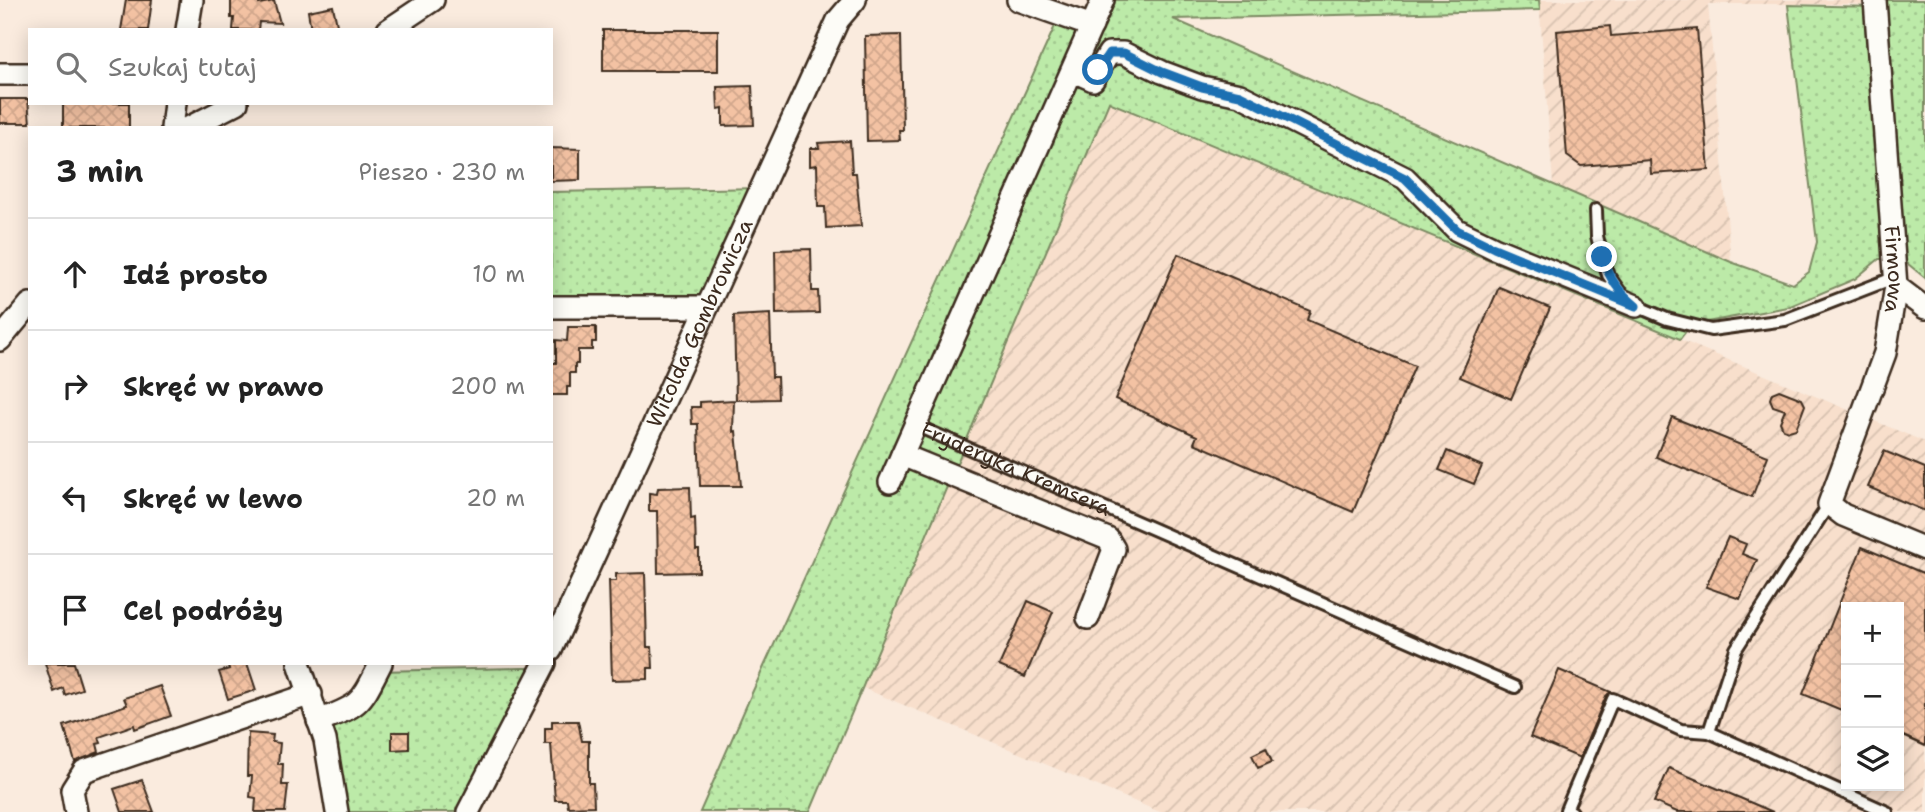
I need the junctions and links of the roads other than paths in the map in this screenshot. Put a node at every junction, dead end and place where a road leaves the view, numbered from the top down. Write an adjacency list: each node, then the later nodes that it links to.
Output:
1 (192, 0): 8 (street)
2 (433, 0): 9 (street)
3 (855, 0): 22 (street, Witolda Gombrowicza)
4 (1018, 0): 7 (street)
5 (1104, 0): 7 (street, Fryderyka Kremsera)
6 (1875, 0): 18 (street, Firmowa)
7 (1092, 26): 10 (street, Fryderyka Kremsera)
8 (187, 28)
9 (391, 28)
10 (1073, 71): 20 (street); 25 (street, Fryderyka Kremsera)
11 (0, 74): 12 (street)
12 (28, 74)
13 (175, 105): 15 (street)
14 (233, 105): 16 (street)
15 (172, 126)
16 (192, 126)
17 (1596, 210): 20 (lane)
18 (1896, 281): 20 (lane); 23 (street); 28 (street, Firmowa)
19 (28, 306): 24 (street)
20 (1636, 306)
21 (553, 307): 22 (street)
22 (707, 307): 31 (street, Witolda Gombrowicza)
23 (1925, 308)
24 (0, 340)
25 (915, 425): 26 (street); 35 (lane, Fryderyka Kremsera)
26 (902, 455): 27 (street); 30 (street)
27 (890, 482)
28 (1829, 504): 29 (street); 38 (lane)
29 (1925, 549)
30 (1087, 618)
31 (553, 646)
32 (300, 665): 36 (street)
33 (380, 665): 37 (street)
34 (544, 665): 41 (street)
35 (1515, 687)
36 (311, 694): 37 (street); 39 (street)
37 (318, 721): 40 (street)
38 (1709, 732): 42 (lane); 43 (lane)
39 (76, 812)
40 (337, 812)
41 (468, 812)
42 (1572, 812)
43 (1887, 812)

